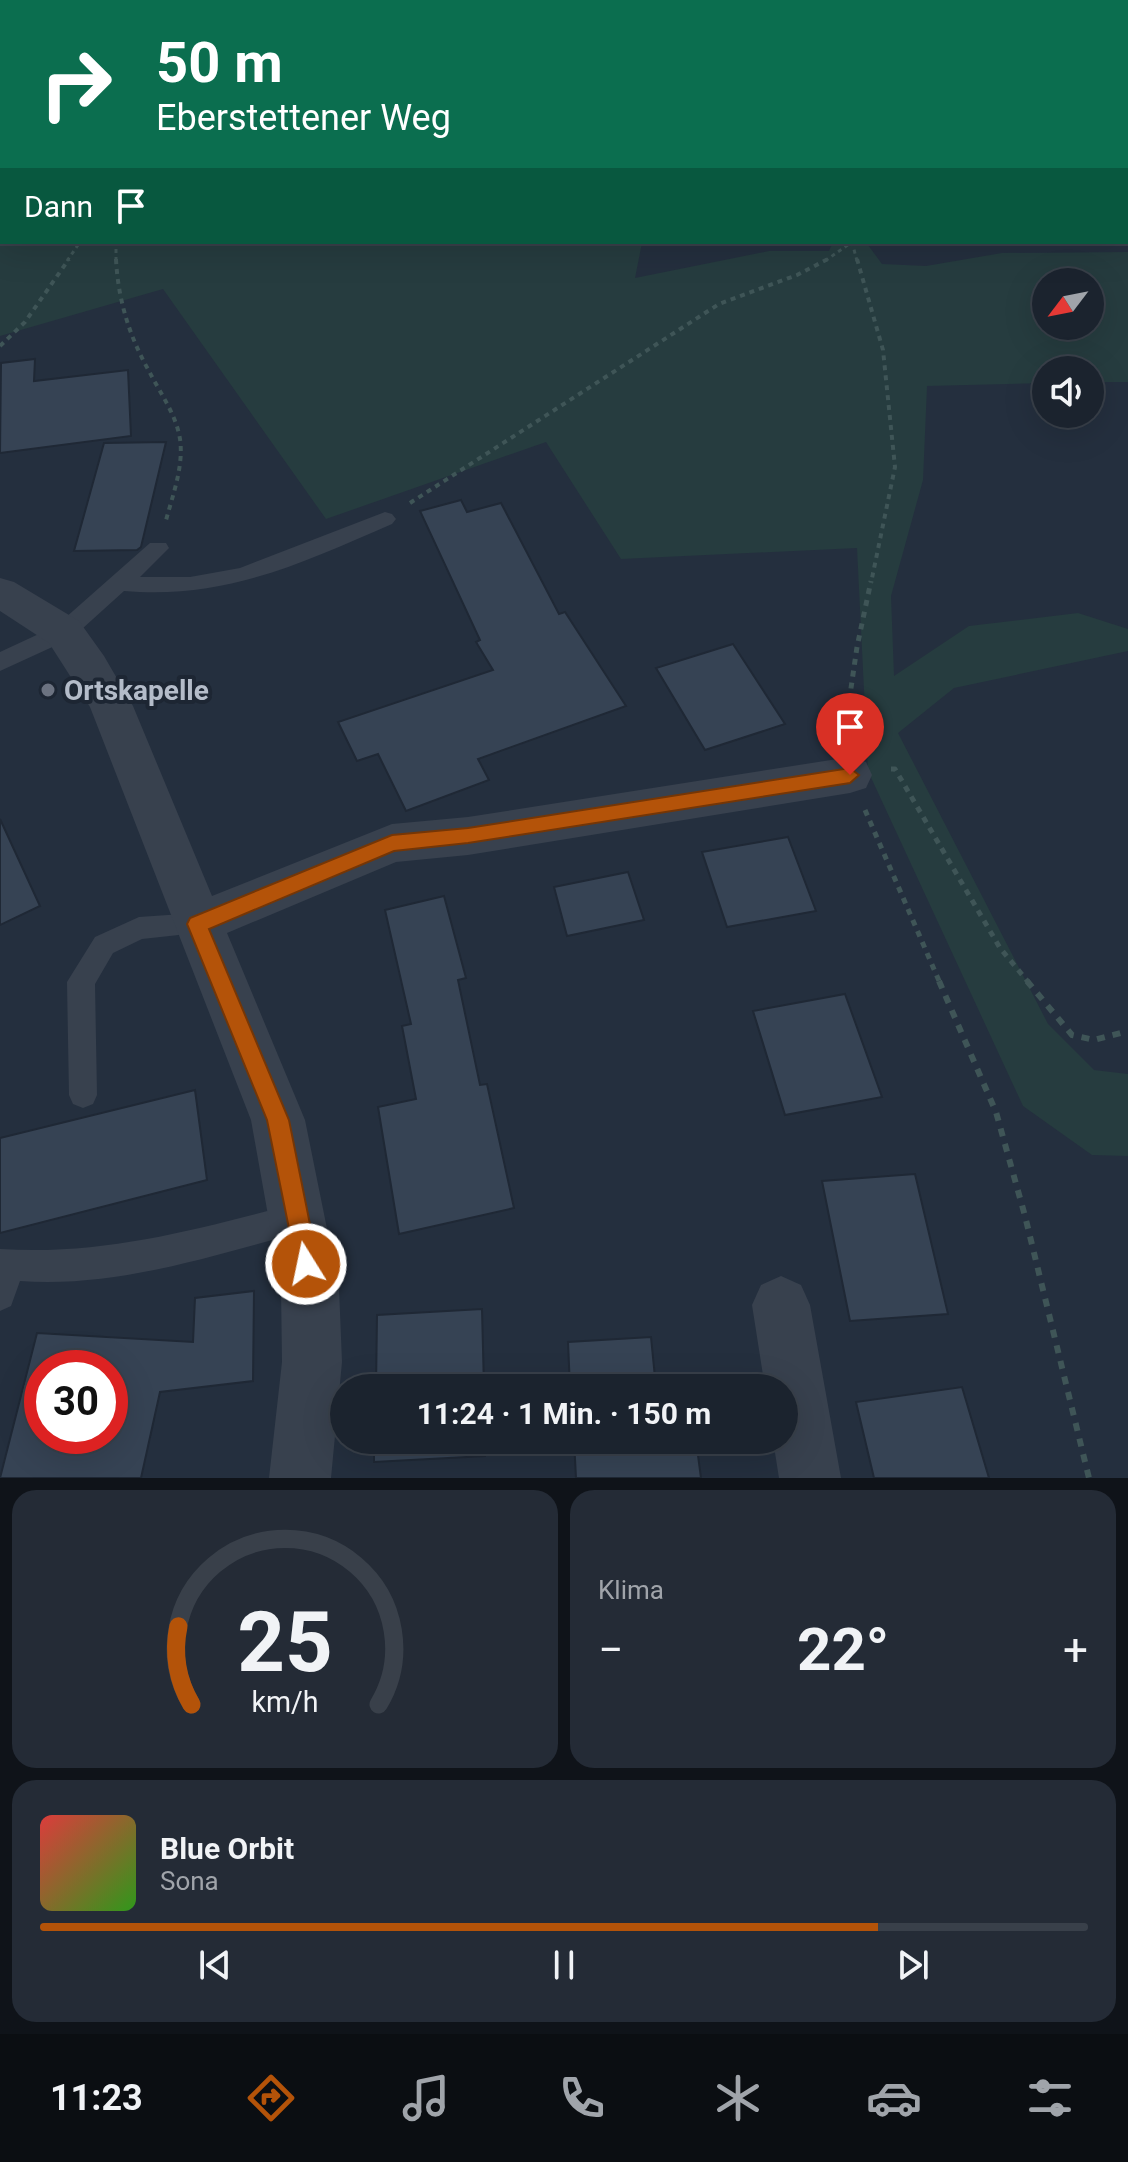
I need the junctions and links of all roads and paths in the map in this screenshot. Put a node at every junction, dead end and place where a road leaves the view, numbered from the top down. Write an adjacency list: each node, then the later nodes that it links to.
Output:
1 (79, 244): 5 (path)
2 (116, 244): 7 (path)
3 (849, 244): 6 (path)
4 (853, 244): 12 (path)
5 (0, 346)
6 (385, 519): 8 (lane)
7 (158, 548): 8 (lane)
8 (122, 583): 10 (lane)
9 (0, 592): 10 (street)
10 (64, 632): 11 (lane); 13 (street)
11 (0, 662)
12 (866, 773): 13 (street); 14 (path); 22 (path)
13 (197, 924): 15 (lane); 16 (street)
14 (1128, 1031)
15 (83, 1095)
16 (298, 1218): 17 (lane); 20 (street)
17 (4, 1265): 18 (lane)
18 (0, 1295)
19 (781, 1305): 21 (street)
20 (300, 1478)
21 (810, 1478)
22 (1089, 1478)

